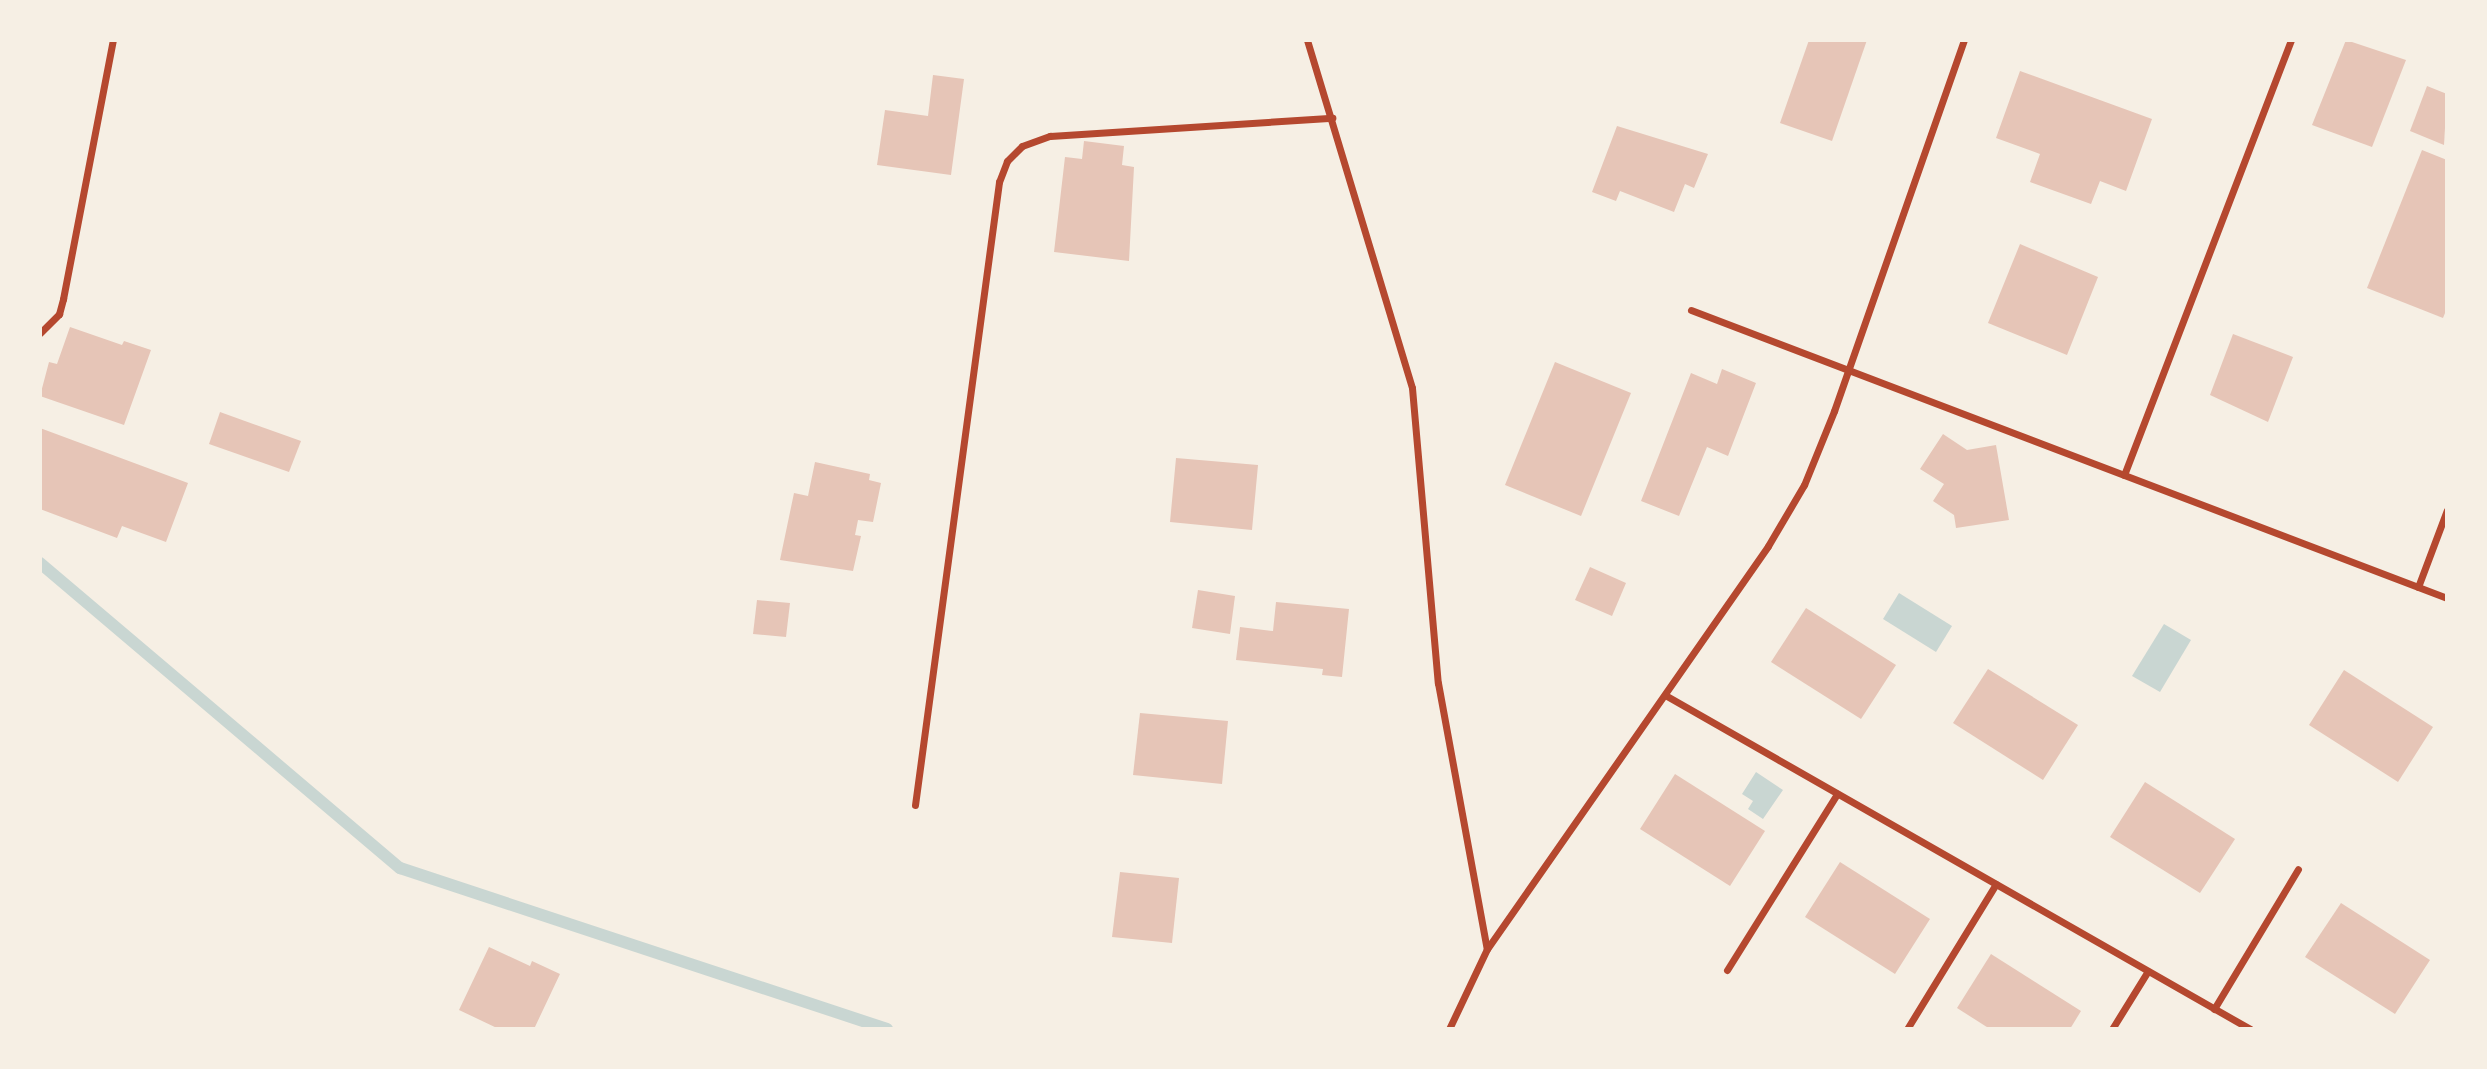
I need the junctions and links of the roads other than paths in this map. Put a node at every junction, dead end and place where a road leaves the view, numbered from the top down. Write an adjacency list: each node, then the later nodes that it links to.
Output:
1 (113, 40): 7 (street)
2 (1307, 40): 5 (street)
3 (1964, 40): 8 (street)
4 (2291, 40): 9 (street)
5 (1332, 118): 15 (street); 18 (street)
6 (1691, 310): 8 (street)
7 (40, 333)
8 (1848, 371): 9 (street); 13 (street)
9 (2124, 475): 11 (street)
10 (2447, 510): 11 (street)
11 (2418, 587): 12 (street)
12 (2447, 598)
13 (1665, 695): 14 (street); 18 (street)
14 (1837, 794): 17 (street); 19 (street)
15 (915, 805)
16 (2298, 869): 21 (street)
17 (1996, 884): 20 (street); 23 (street)
18 (1487, 949): 22 (street)
19 (1727, 970)
20 (2148, 971): 21 (street); 24 (street)
21 (2214, 1009): 25 (street)
22 (1449, 1029)
23 (1907, 1029)
24 (2112, 1029)
25 (2250, 1029)

